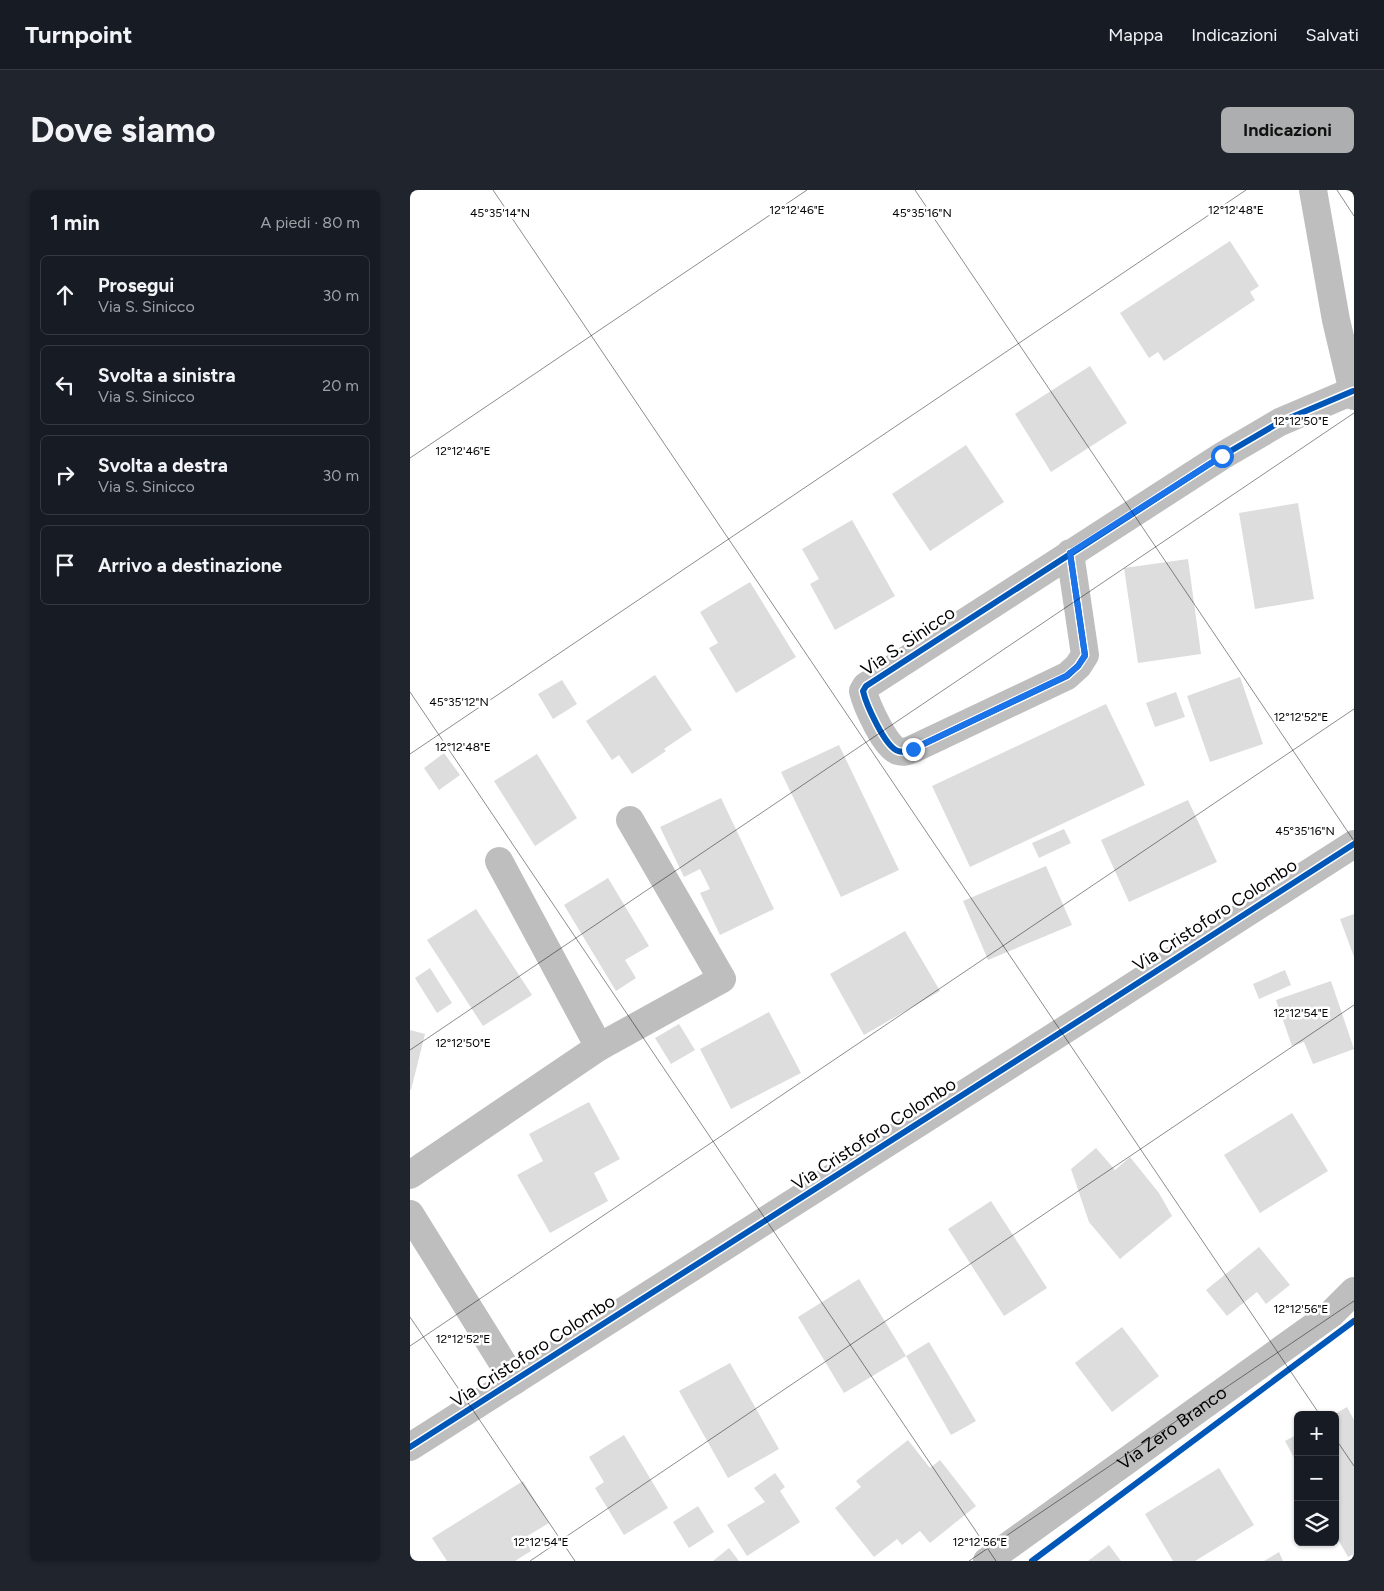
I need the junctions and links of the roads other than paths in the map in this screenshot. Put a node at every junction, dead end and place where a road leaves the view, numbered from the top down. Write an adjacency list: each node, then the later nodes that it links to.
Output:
1 (1313, 190): 2 (street)
2 (1354, 394): 3 (street, Via S. Sinicco)
3 (1070, 553): 3 (street, Via S. Sinicco)
4 (630, 820): 7 (street)
5 (1354, 844): 11 (street, Via Cristoforo Colombo)
6 (499, 861): 7 (street)
7 (600, 1048): 8 (street)
8 (410, 1175)
9 (410, 1214): 11 (street, Via Cristoforo Colombo)
10 (1354, 1291): 13 (street, Via Zero Branco)
11 (514, 1382): 12 (street, Via Cristoforo Colombo)
12 (410, 1448)
13 (987, 1561)

